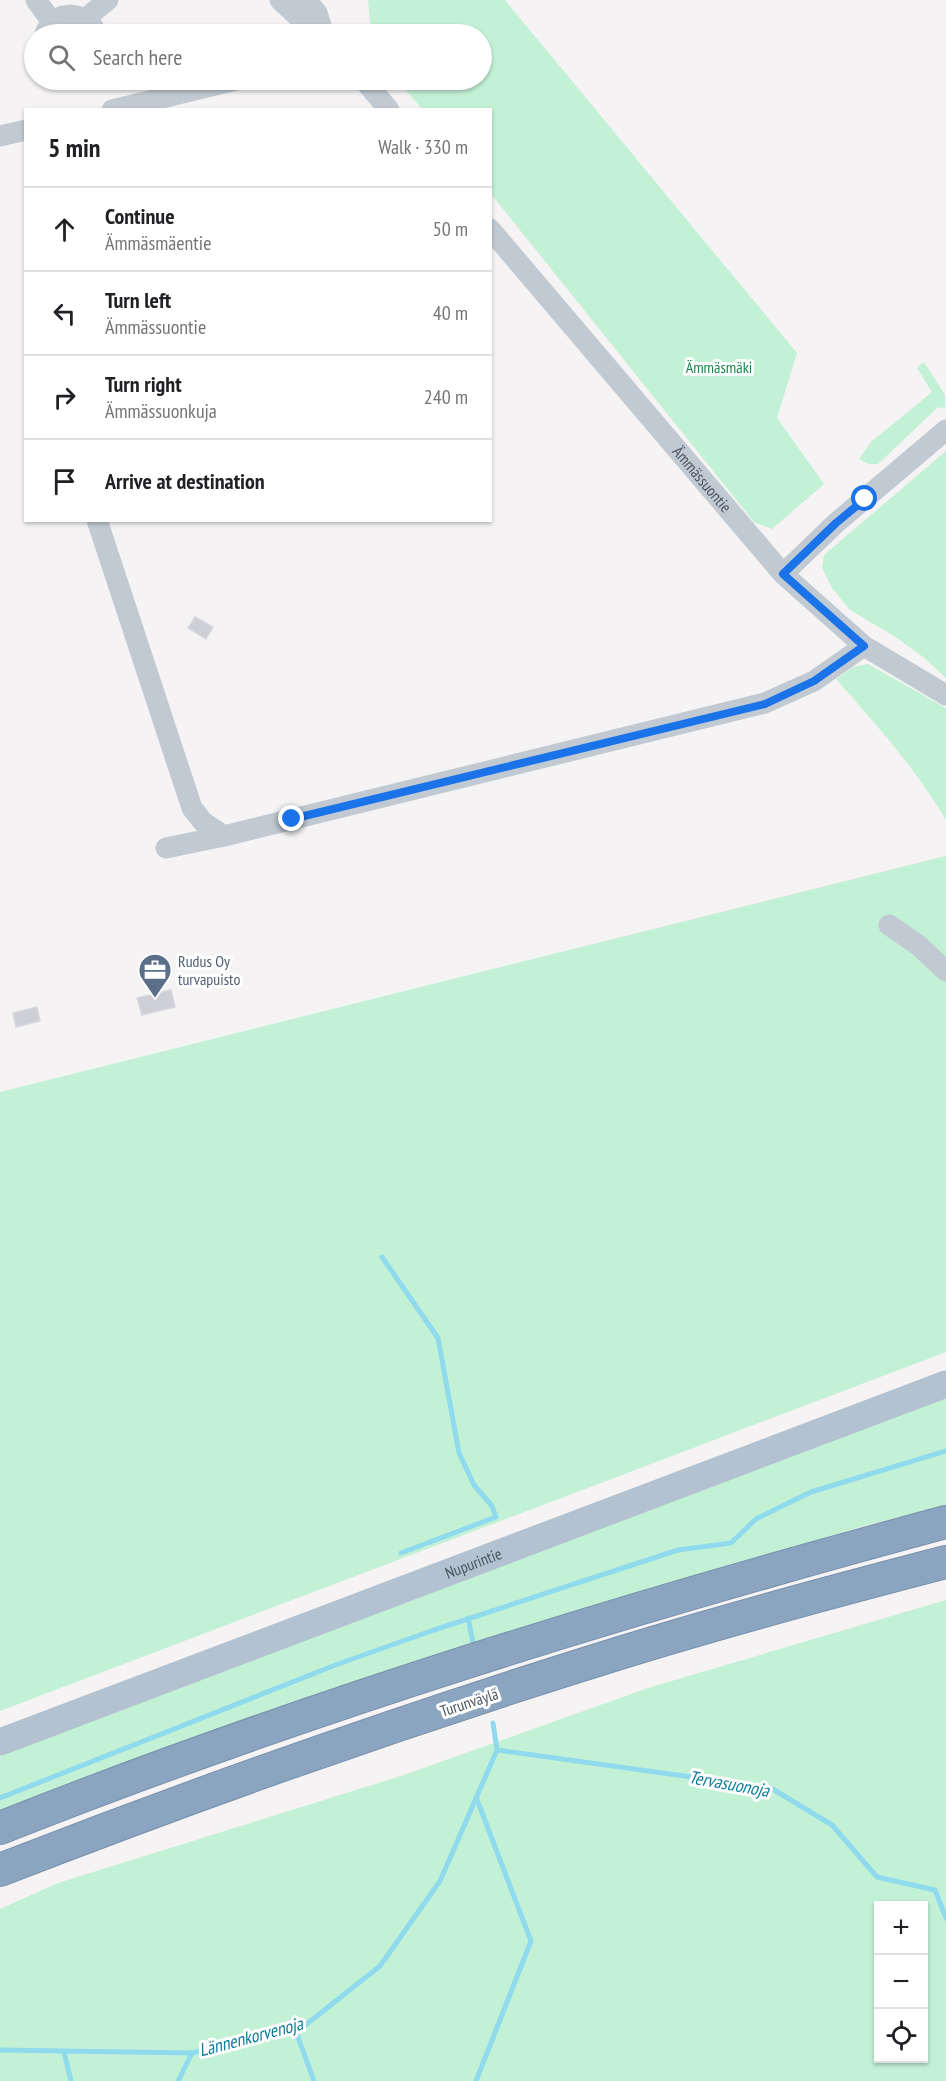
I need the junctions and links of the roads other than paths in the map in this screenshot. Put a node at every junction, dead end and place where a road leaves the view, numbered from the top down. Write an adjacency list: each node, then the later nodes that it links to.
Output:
1 (36, 0): 5 (street)
2 (108, 0): 8 (street)
3 (280, 0): 9 (street)
4 (306, 0): 10 (street)
5 (47, 24)
6 (53, 24): 7 (street)
7 (88, 24)
8 (93, 24)
9 (306, 24)
10 (320, 24)
11 (195, 90): 13 (street)
12 (372, 90): 14 (street)
13 (120, 108)
14 (387, 108)
15 (24, 130): 16 (street)
16 (0, 136)
17 (492, 231): 20 (street, Ämmässuontie)
18 (946, 430): 20 (street)
19 (98, 522): 23 (street)
20 (783, 574): 21 (street, Ämmässuontie)
21 (864, 646): 22 (street, Ämmässuontie); 23 (street)
22 (946, 695)
23 (224, 836): 24 (street)
24 (166, 848)
25 (889, 925): 26 (street)
26 (946, 971)
27 (946, 1384): 30 (main road, Nupurintie)
28 (946, 1522): 31 (highway)
29 (946, 1562): 32 (highway, Turunväylä)
30 (0, 1742)
31 (0, 1828)
32 (0, 1870)

